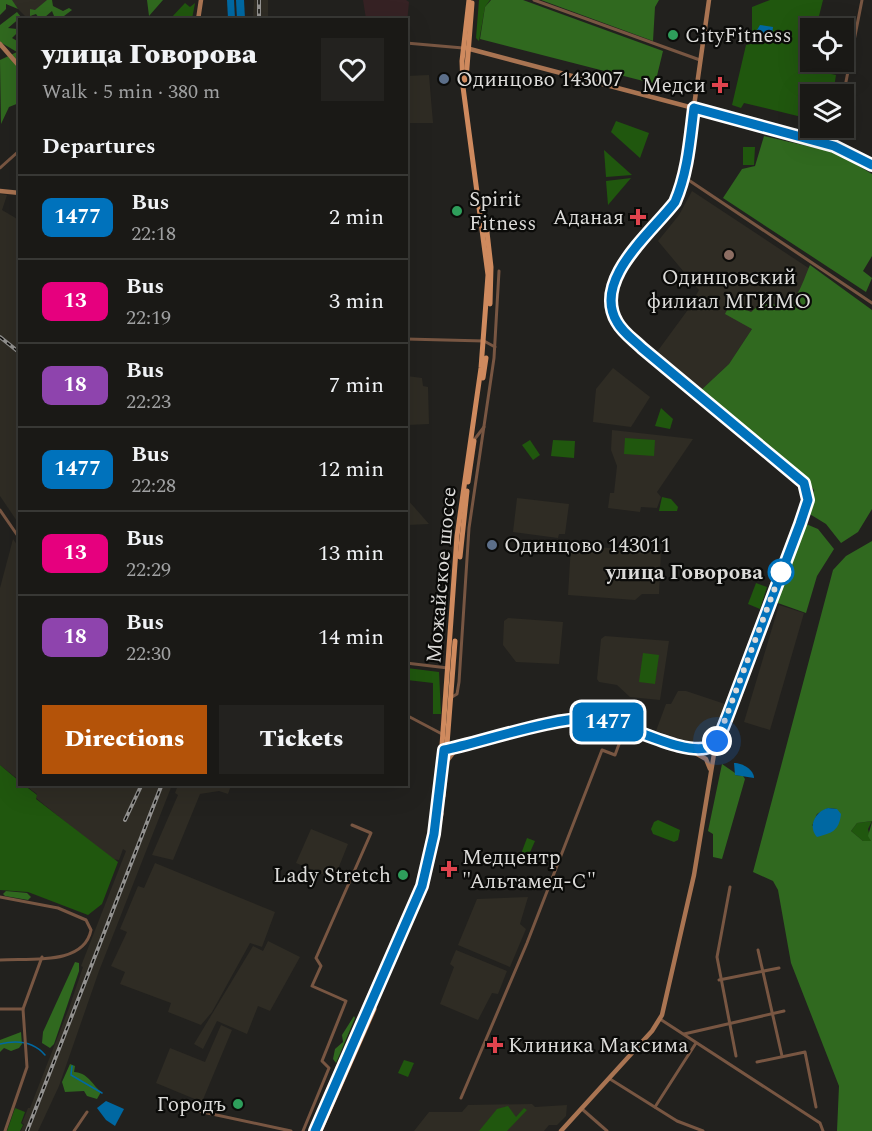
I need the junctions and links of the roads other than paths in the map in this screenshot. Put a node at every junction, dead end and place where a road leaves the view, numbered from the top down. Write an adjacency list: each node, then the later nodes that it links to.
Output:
1 (201, 0): 6 (main road)
2 (470, 0): 9 (main road, Можайское шоссе)
3 (534, 0): 10 (street)
4 (709, 0): 10 (main road)
5 (862, 0): 12 (street)
6 (198, 18)
7 (409, 43): 9 (street)
8 (0, 44): 11 (main road)
9 (465, 48): 13 (main road); 25 (main road, Можайское шоссе)
10 (700, 60): 13 (main road)
11 (18, 65)
12 (846, 84)
13 (694, 108): 15 (main road); 19 (main road)
14 (835, 138): 15 (street)
15 (834, 146): 17 (main road)
16 (18, 152): 18 (street)
17 (872, 165)
18 (0, 168)
19 (684, 177): 23 (street); 37 (main road)
20 (0, 191): 21 (main road)
21 (18, 193)
22 (499, 271): 26 (street)
23 (872, 303)
24 (408, 339): 25 (street)
25 (485, 341): 26 (street); 28 (main road, Можайское шоссе); 32 (main road, Можайское шоссе)
26 (495, 347): 27 (street)
27 (484, 427): 28 (street); 33 (street)
28 (474, 440): 33 (main road, Можайское шоссе)
29 (0, 510): 30 (street)
30 (18, 536)
31 (408, 663): 32 (street)
32 (450, 668): 36 (main road, Можайское шоссе)
33 (454, 697): 40 (main road, Можайское шоссе)
34 (408, 716): 36 (street)
35 (625, 727): 38 (main road); 41 (main road); 67 (street)
36 (445, 735): 40 (main road, Можайское шоссе)
37 (719, 738): 39 (main road); 42 (main road)
38 (459, 747): 40 (main road); 44 (main road)
39 (706, 748): 41 (main road); 42 (main road); 43 (main road)
40 (446, 749): 44 (main road, Можайское шоссе); 77 (main road, Можайское шоссе)
41 (688, 749): 43 (main road)
42 (714, 755): 43 (main road); 45 (main road)
43 (705, 758): 45 (main road)
44 (447, 761): 78 (main road, Можайское шоссе)
45 (710, 771): 59 (main road)
46 (352, 825): 76 (street)
47 (730, 887): 54 (street)
48 (0, 897): 50 (street)
49 (758, 950): 53 (street)
50 (42, 957): 51 (street); 56 (street)
51 (0, 960)
52 (779, 968): 53 (street)
53 (762, 972): 54 (street); 58 (street)
54 (719, 980): 60 (street)
55 (0, 1009): 56 (street)
56 (23, 1009): 73 (street)
57 (784, 1011): 58 (street)
58 (772, 1014): 60 (street); 64 (street)
59 (660, 1019): 61 (street); 66 (main road)
60 (729, 1023): 61 (street); 63 (street)
61 (684, 1034): 62 (street)
62 (696, 1043): 68 (street); 82 (street)
63 (736, 1056)
64 (782, 1056): 65 (street); 69 (street)
65 (757, 1062)
66 (610, 1079): 68 (street); 70 (main road)
67 (461, 1098)
68 (655, 1107): 81 (street)
69 (816, 1107)
70 (582, 1109): 79 (main road); 80 (street)
71 (198, 1111): 75 (street)
72 (87, 1112): 74 (street)
73 (4, 1131)
74 (75, 1131)
75 (291, 1131)
76 (303, 1131)
77 (315, 1131)
78 (320, 1131)
79 (561, 1131)
80 (608, 1131)
81 (703, 1131)
82 (823, 1131)

